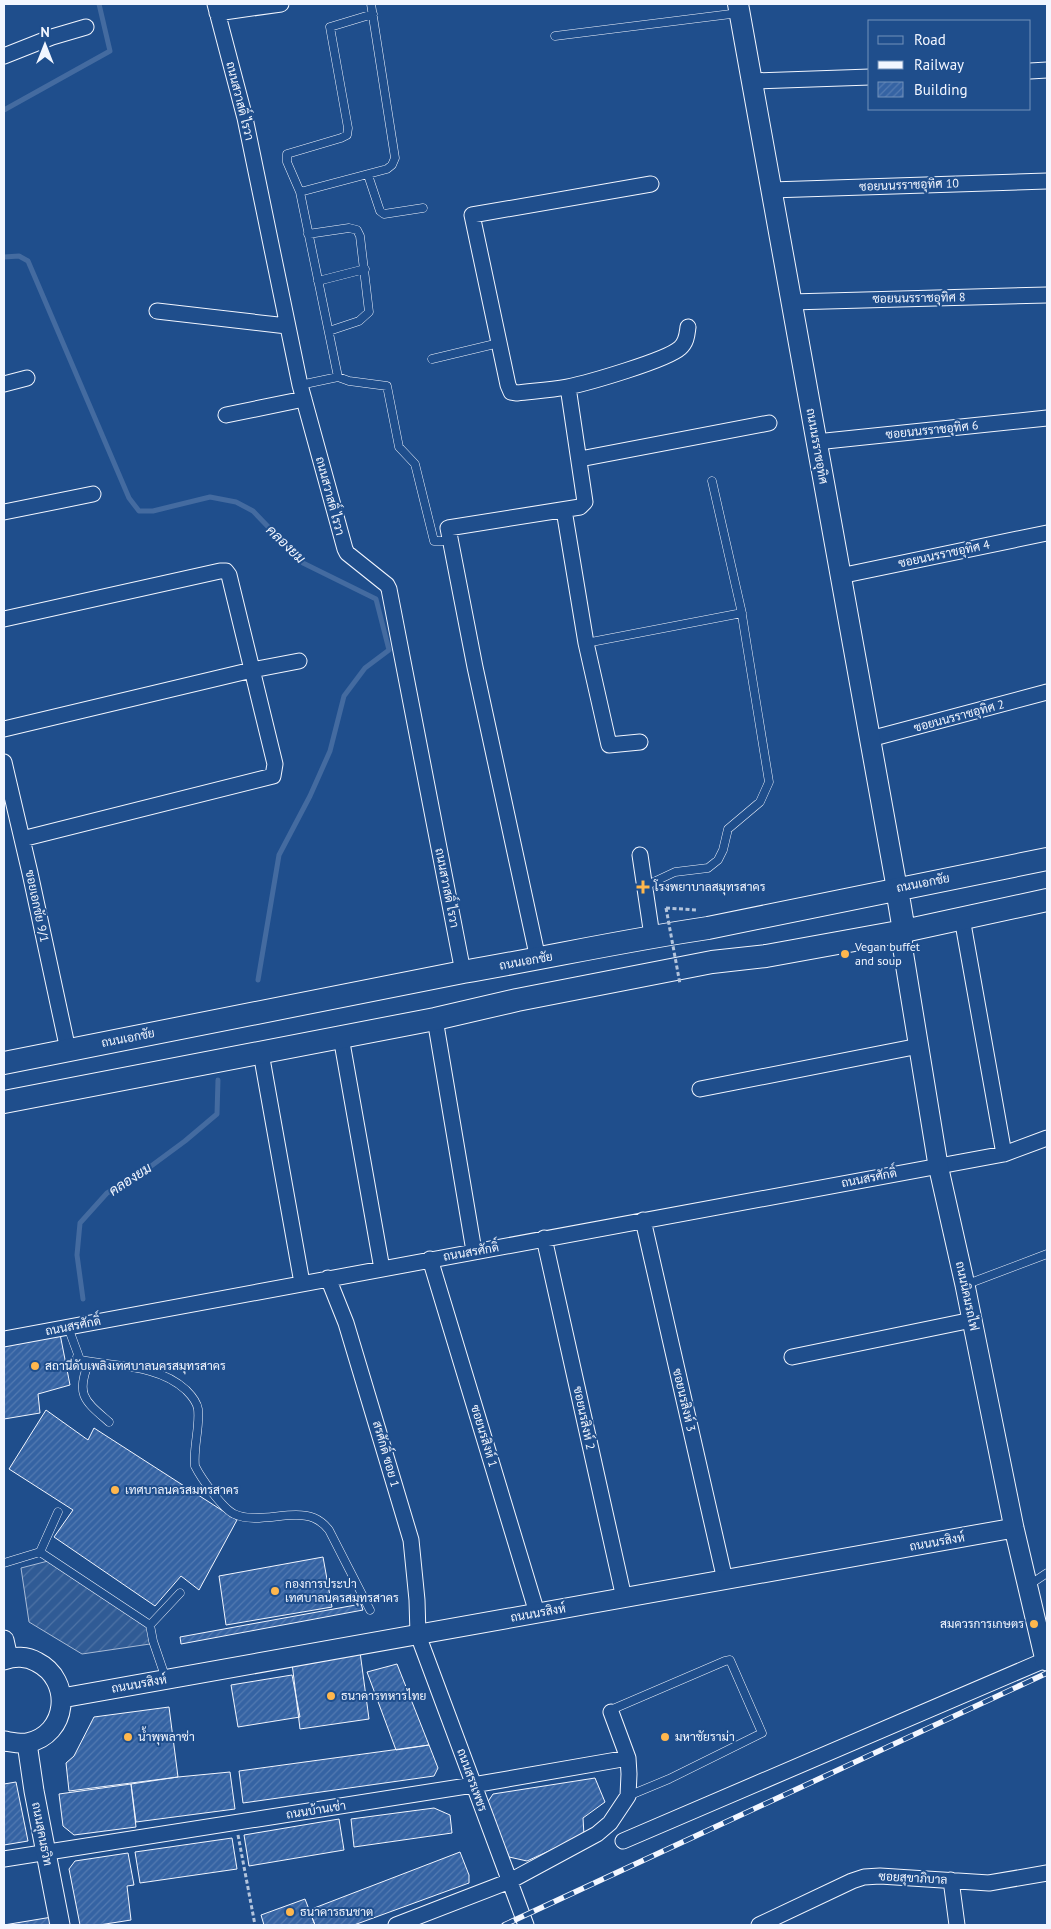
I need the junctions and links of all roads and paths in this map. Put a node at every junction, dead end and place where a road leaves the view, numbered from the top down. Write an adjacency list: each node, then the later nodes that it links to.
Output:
1 (281, 4): 3 (street)
2 (371, 4): 5 (lane)
3 (216, 8): 25 (street, ถนนสวาสดิ์ ไรวา)
4 (739, 8): 7 (lane); 12 (main road, ถนนนรราชอุทิศ)
5 (373, 14): 13 (lane); 17 (lane)
6 (86, 27): 8 (street)
7 (555, 36)
8 (4, 56)
9 (1047, 70): 10 (street)
10 (1031, 71)
11 (868, 77): 12 (street)
12 (752, 81): 16 (main road, ถนนนรราชอุทิศ)
13 (368, 174): 17 (lane); 18 (lane)
14 (1047, 181): 16 (street, ซอยนนรราชอุทิศ 10)
15 (651, 184): 28 (street)
16 (771, 190): 23 (main road, ถนนนรราชอุทิศ)
17 (300, 192): 19 (lane)
18 (423, 208)
19 (308, 234): 20 (lane); 21 (lane)
20 (365, 269): 21 (lane); 27 (lane)
21 (318, 281): 27 (lane)
22 (1047, 295): 23 (street, ซอยนนรราชอุทิศ 8)
23 (791, 302): 38 (main road, ถนนนรราชอุทิศ)
24 (157, 311): 25 (street)
25 (288, 326): 34 (street, ถนนสวาสดิ์ ไรวา)
26 (688, 326): 33 (street)
27 (329, 331): 30 (lane)
28 (499, 343): 29 (lane); 33 (street)
29 (432, 360)
30 (338, 377): 34 (lane); 45 (lane)
31 (27, 378): 32 (street)
32 (4, 384)
33 (568, 387): 39 (street)
34 (302, 392): 35 (street); 68 (street, ถนนสวาสดิ์ ไรวา)
35 (226, 415)
36 (1047, 418): 38 (street, ซอยนนรราชอุทิศ 6)
37 (769, 423): 39 (street)
38 (816, 442): 46 (main road, ถนนนรราชอุทิศ)
39 (580, 459): 42 (street)
40 (712, 482): 47 (lane)
41 (93, 494): 43 (street)
42 (564, 510): 45 (street); 49 (street)
43 (4, 512)
44 (1047, 532): 46 (street, ซอยนนรราชอุทิศ 4)
45 (451, 542): 67 (street)
46 (840, 576): 54 (main road, ถนนนรราชอุทิศ)
47 (742, 613): 49 (lane); 60 (lane)
48 (4, 620): 51 (street)
49 (586, 643): 55 (street)
50 (299, 661): 51 (street)
51 (252, 670): 53 (street); 57 (street)
52 (1047, 692): 54 (street, ซอยนนรราชอุทิศ 2)
53 (4, 729)
54 (870, 739): 61 (main road, ถนนนรราชอุทิศ)
55 (640, 742)
56 (4, 762): 57 (street, ซอยเอกชัย 9/1)
57 (22, 839): 73 (street, ซอยเอกชัย 9/1)
58 (640, 855): 60 (street)
59 (1047, 859): 61 (main road, ถนนเอกชัย)
60 (645, 886): 66 (street)
61 (897, 888): 65 (main road); 66 (main road, ถนนเอกชัย)
62 (1047, 900): 64 (main road)
63 (666, 908): 69 (path, bridge)
64 (962, 918): 65 (main road); 79 (street)
65 (904, 931): 70 (main road); 72 (street, ถนนนิคมรถไฟ)
66 (652, 936): 67 (main road, ถนนเอกชัย)
67 (538, 959): 68 (main road, ถนนเอกชัย)
68 (463, 972): 73 (main road, ถนนเอกชัย)
69 (680, 984)
70 (435, 1019): 71 (main road); 83 (street)
71 (341, 1037): 74 (main road); 86 (street)
72 (919, 1046): 76 (street); 80 (street, ถนนนิคมรถไฟ)
73 (68, 1050): 75 (main road, ถนนเอกชัย)
74 (261, 1053): 77 (main road); 88 (street)
75 (4, 1063)
76 (700, 1089)
77 (4, 1102)
78 (1047, 1138): 79 (street, ถนนสรศักดิ์)
79 (1004, 1154): 80 (street, ถนนสรศักดิ์)
80 (938, 1165): 81 (street, ถนนสรศักดิ์); 89 (street, ถนนนิคมรถไฟ)
81 (643, 1220): 82 (street, ถนนสรศักดิ์); 101 (street, ซอยนรสิงห์ 3)
82 (544, 1238): 83 (street, ถนนสรศักดิ์); 104 (street, ซอยนรสิงห์ 2)
83 (474, 1252): 85 (street, ถนนสรศักดิ์)
84 (1047, 1254): 89 (lane)
85 (430, 1260): 86 (street, ถนนสรศักดิ์); 106 (street, ซอยนรสิงห์ 1)
86 (382, 1269): 87 (street, ถนนสรศักดิ์)
87 (328, 1278): 88 (street, ถนนสรศักดิ์); 108 (street, สรศักดิ์ ซอย 1)
88 (302, 1283): 91 (street, ถนนสรศักดิ์)
89 (965, 1285): 90 (street, ถนนนิคมรถไฟ)
90 (972, 1320): 93 (street); 97 (street, ถนนนิคมรถไฟ)
91 (68, 1327): 92 (street, ถนนสรศักดิ์); 94 (lane)
92 (4, 1339)
93 (792, 1357)
94 (89, 1362): 95 (lane); 105 (lane)
95 (109, 1422)
96 (58, 1512): 98 (lane)
97 (1014, 1528): 101 (street, ถนนนรสิงห์); 102 (street, ถนนนิคมรถไฟ)
98 (40, 1552): 99 (lane); 107 (lane)
99 (4, 1563)
100 (1047, 1573): 102 (lane)
101 (725, 1580): 104 (street, ถนนนรสิงห์)
102 (1027, 1586): 111 (street, ถนนนิคมรถไฟ)
103 (180, 1593): 107 (lane)
104 (624, 1598): 106 (street, ถนนนรสิงห์)
105 (370, 1610)
106 (537, 1613): 108 (street, ถนนนรสิงห์)
107 (150, 1624): 112 (lane)
108 (418, 1635): 112 (street, ถนนนรสิงห์); 118 (street, ถนนสรรเพชร)
109 (4, 1640): 110 (street)
110 (6, 1659): 113 (street)
111 (1046, 1660): 121 (street)
112 (166, 1679): 113 (street, ถนนนรสิงห์)
113 (62, 1698): 116 (street)
114 (610, 1712): 117 (street); 119 (lane)
115 (4, 1741): 116 (street)
116 (27, 1742): 122 (street, ถนนสุคนธวิท)
117 (628, 1758): 118 (street, ถนนบ้านเช่า); 119 (street)
118 (473, 1784): 120 (street, ถนนบ้านเช่า); 126 (street, ถนนสรรเพชร)
119 (628, 1796): 126 (street)
120 (236, 1822): 122 (street, ถนนบ้านเช่า); 128 (path)
121 (623, 1841)
122 (46, 1852): 123 (street, ถนนบ้านเช่า); 127 (street, ถนนสุคนธวิท)
123 (4, 1859)
124 (1047, 1873): 125 (street, ซอยสุขาภิบาล)
125 (951, 1880): 131 (street, ซอยสุขาภิบาล); 132 (street)
126 (510, 1881): 129 (street); 130 (street, ถนนสรรเพชร)
127 (60, 1925)
128 (256, 1925)
129 (396, 1925)
130 (526, 1925)
131 (760, 1925)
132 (956, 1925)

